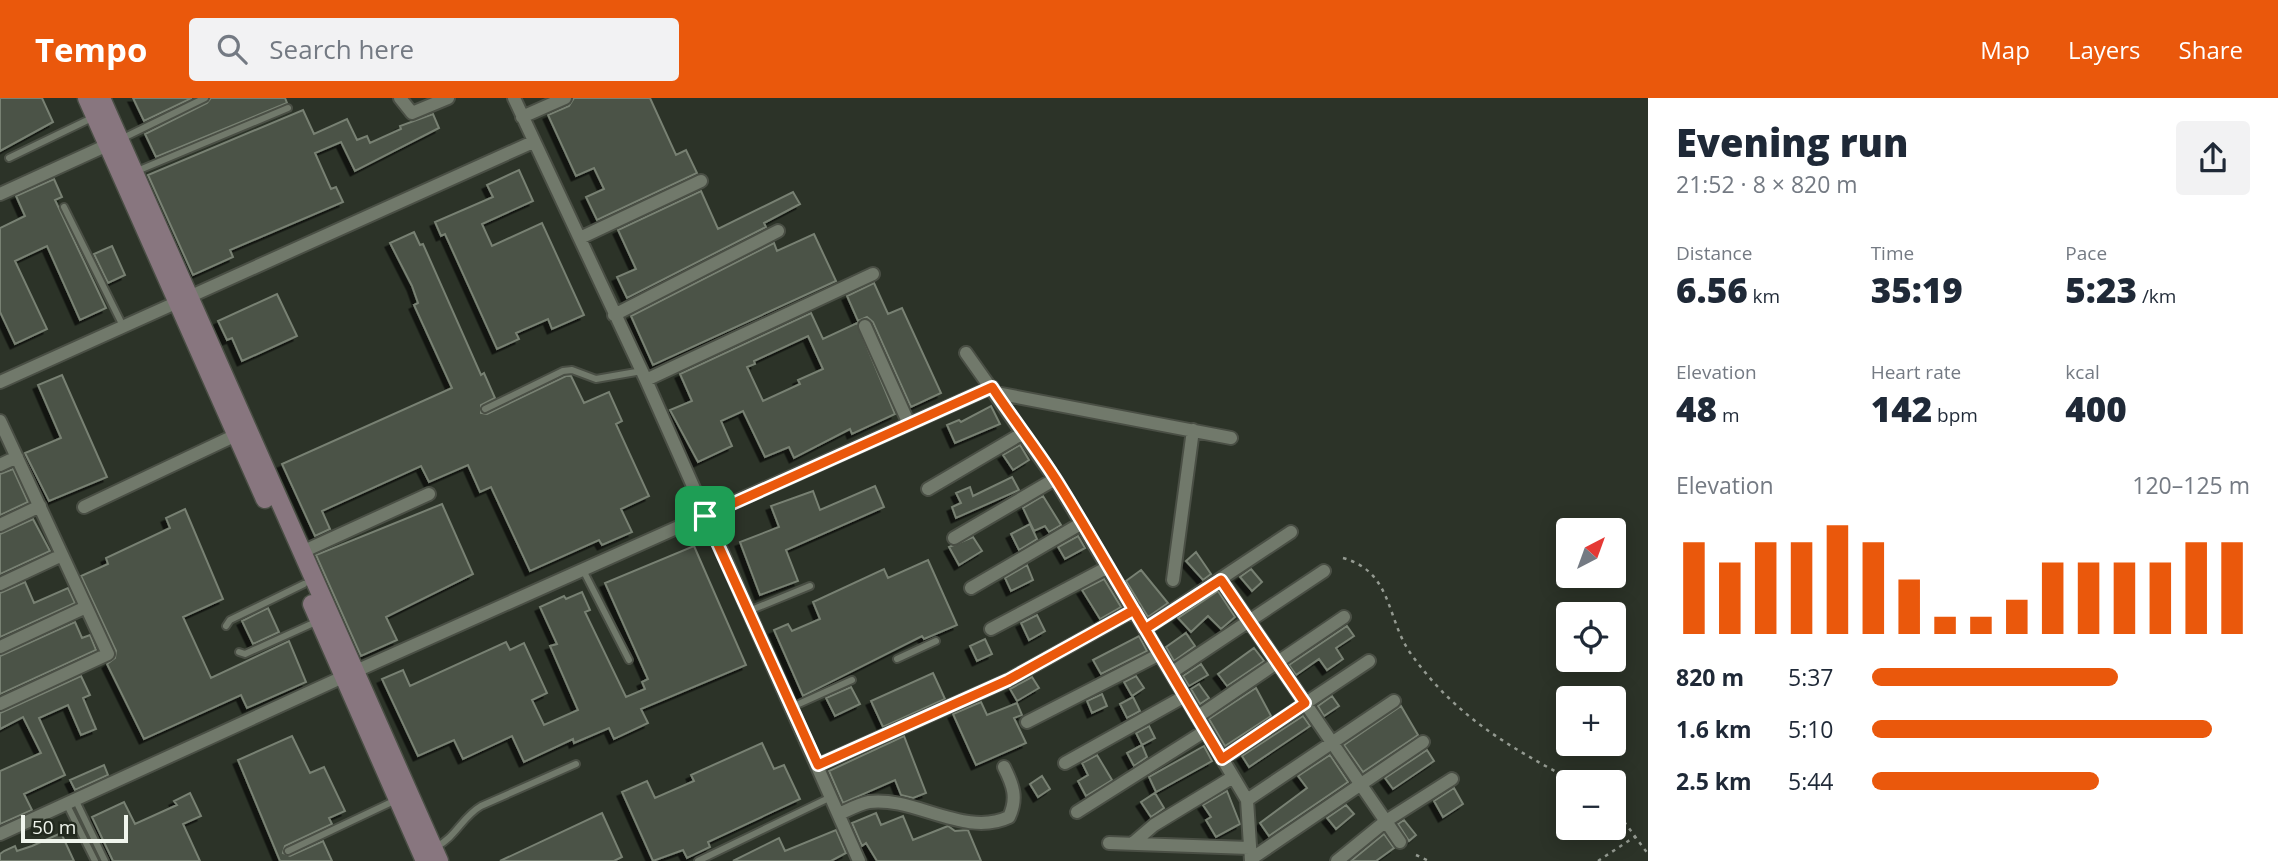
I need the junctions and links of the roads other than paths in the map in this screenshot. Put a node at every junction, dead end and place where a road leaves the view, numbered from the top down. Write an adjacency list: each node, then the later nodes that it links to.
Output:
1 (87, 98): 9 (street)
2 (101, 98): 11 (street)
3 (205, 98): 11 (lane)
4 (400, 98): 5 (street)
5 (448, 98)
6 (514, 98): 10 (street)
7 (565, 98): 10 (street)
8 (288, 108): 14 (lane)
9 (95, 116): 11 (street); 13 (lane)
10 (522, 117): 12 (street)
11 (114, 142): 14 (street); 16 (street); 21 (street)
12 (533, 142): 19 (street); 21 (street)
13 (9, 158)
14 (135, 172): 21 (street)
15 (701, 181): 19 (street)
16 (0, 194)
17 (64, 208): 23 (lane)
18 (778, 231): 22 (street)
19 (580, 238): 22 (street)
20 (873, 274): 26 (street)
21 (183, 299): 23 (street); 34 (street); 48 (street)
22 (614, 315): 26 (street)
23 (123, 326): 27 (street)
24 (865, 326): 31 (street)
25 (966, 353): 28 (street)
26 (644, 375): 29 (lane); 43 (street)
27 (0, 382)
28 (994, 390): 31 (street); 32 (street); 33 (street)
29 (485, 409)
30 (0, 421): 36 (street)
31 (909, 424): 43 (street)
32 (1193, 430): 35 (street); 53 (street)
33 (1023, 433): 38 (street); 39 (street)
34 (236, 435): 42 (street); 56 (street)
35 (1231, 438)
36 (17, 457): 37 (street); 41 (street)
37 (0, 465)
38 (1055, 479): 44 (street); 47 (street)
39 (928, 489)
40 (429, 494): 48 (street)
41 (40, 506): 45 (street); 49 (street)
42 (84, 507)
43 (705, 516): 51 (street); 61 (street)
44 (1082, 523): 50 (street); 58 (street)
45 (0, 525)
46 (1291, 532): 54 (street)
47 (954, 538)
48 (302, 552): 76 (street)
49 (62, 555): 55 (street); 59 (street)
50 (1108, 567): 60 (street); 66 (street)
51 (583, 570): 73 (lane); 76 (street)
52 (1324, 571): 64 (street)
53 (1173, 580)
54 (1221, 580): 64 (street); 67 (street)
55 (0, 584)
56 (303, 584): 63 (street); 65 (lane)
57 (810, 586): 61 (lane)
58 (971, 588)
59 (86, 607): 69 (street); 82 (street)
60 (1134, 610): 67 (street); 92 (street)
61 (749, 611): 83 (street)
62 (1344, 617): 75 (street)
63 (320, 621): 70 (lane); 76 (street)
64 (1249, 621): 75 (street); 77 (street)
65 (226, 626)
66 (991, 629)
67 (1145, 629): 71 (street)
68 (936, 641): 72 (lane)
69 (0, 646)
70 (239, 652)
71 (1160, 654): 77 (street); 85 (street)
72 (897, 659)
73 (629, 660)
74 (1369, 661): 81 (street)
75 (1277, 662): 81 (street); 84 (street)
76 (350, 673): 98 (street); 100 (street); 110 (street)
77 (1171, 673): 79 (street)
78 (852, 680): 83 (lane)
79 (1185, 696): 84 (street); 90 (street)
80 (1394, 701): 88 (street)
81 (1305, 703): 88 (street); 89 (street)
82 (0, 704)
83 (792, 707): 92 (street)
84 (1197, 717): 86 (street)
85 (1027, 722)
86 (1205, 731): 89 (street); 101 (street)
87 (1423, 742): 96 (street)
88 (1332, 743): 96 (street); 99 (street)
89 (1222, 759): 94 (street)
90 (1065, 763)
91 (576, 764): 110 (lane)
92 (818, 765): 97 (street)
93 (1004, 767): 102 (street)
94 (1233, 777): 99 (street); 107 (street)
95 (1451, 779): 103 (street)
96 (1360, 783): 103 (street); 109 (street)
97 (831, 797): 102 (street); 113 (lane)
98 (398, 799): 108 (lane); 110 (street)
99 (1247, 800): 109 (street)
100 (71, 801): 104 (street); 111 (lane); 112 (lane)
101 (1077, 812)
102 (839, 814): 114 (street)
103 (1386, 821): 105 (street); 115 (street)
104 (0, 834)
105 (1400, 842)
106 (1109, 843): 107 (street)
107 (1133, 843): 109 (street)
108 (288, 851)
109 (1250, 856)
110 (433, 857)
111 (95, 861)
112 (105, 861)
113 (698, 861)
114 (859, 861)
115 (1337, 861)

